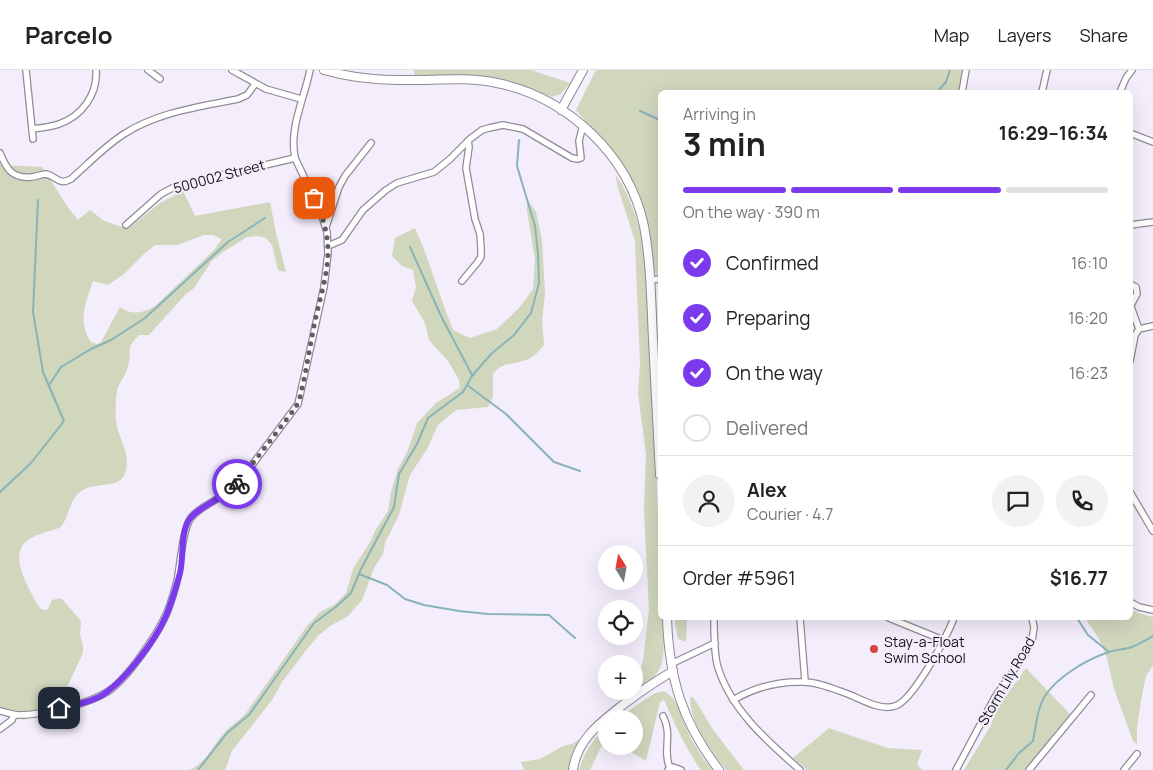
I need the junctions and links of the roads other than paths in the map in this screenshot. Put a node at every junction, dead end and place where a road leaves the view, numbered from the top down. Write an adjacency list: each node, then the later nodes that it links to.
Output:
1 (26, 70): 19 (street)
2 (96, 70): 19 (street)
3 (148, 70): 11 (street)
4 (232, 70): 12 (street)
5 (310, 70): 16 (street)
6 (324, 70): 17 (main road)
7 (583, 70): 17 (main road)
8 (966, 70): 13 (street)
9 (1047, 70): 14 (street)
10 (1132, 70): 15 (street)
11 (160, 79)
12 (254, 84): 16 (street); 25 (street)
13 (962, 90)
14 (1042, 90)
15 (1121, 90)
16 (301, 99): 26 (street)
17 (561, 110): 18 (main road)
18 (583, 125): 22 (street); 33 (main road)
19 (32, 129): 21 (street)
20 (1133, 134): 23 (street)
21 (34, 139)
22 (468, 141): 31 (street); 34 (street)
23 (1153, 142)
24 (371, 144): 30 (street)
25 (0, 153)
26 (295, 158): 28 (street, 500002 Street); 30 (street)
27 (1153, 222): 29 (street)
28 (126, 225)
29 (1133, 225)
30 (326, 227): 31 (street)
31 (328, 246): 59 (street)
32 (658, 279): 33 (street)
33 (650, 280): 41 (main road)
34 (462, 281)
35 (1133, 285): 36 (street)
36 (1133, 300)
37 (1133, 310): 39 (street)
38 (1153, 326): 39 (street)
39 (1139, 329): 40 (street)
40 (1133, 345)
41 (658, 436)
42 (1133, 498): 43 (street)
43 (1153, 531)
44 (1133, 604): 45 (street)
45 (1153, 610)
46 (667, 620): 54 (main road)
47 (714, 620): 53 (street)
48 (800, 620): 55 (street)
49 (894, 620): 52 (street)
50 (953, 620): 52 (street)
51 (1032, 620): 68 (street, Storm Lily Road)
52 (943, 640): 55 (street)
53 (715, 643): 54 (street); 57 (street)
54 (672, 667): 64 (main road); 66 (main road)
55 (804, 681): 57 (street)
56 (1091, 695): 69 (street)
57 (733, 700): 67 (street)
58 (0, 711): 59 (street)
59 (14, 714): 61 (street)
60 (662, 716): 63 (street)
61 (0, 729)
62 (1137, 754): 70 (street)
63 (669, 769): 65 (street)
64 (573, 770)
65 (681, 770)
66 (719, 770)
67 (800, 770)
68 (956, 770)
69 (1029, 770)
70 (1124, 770)

